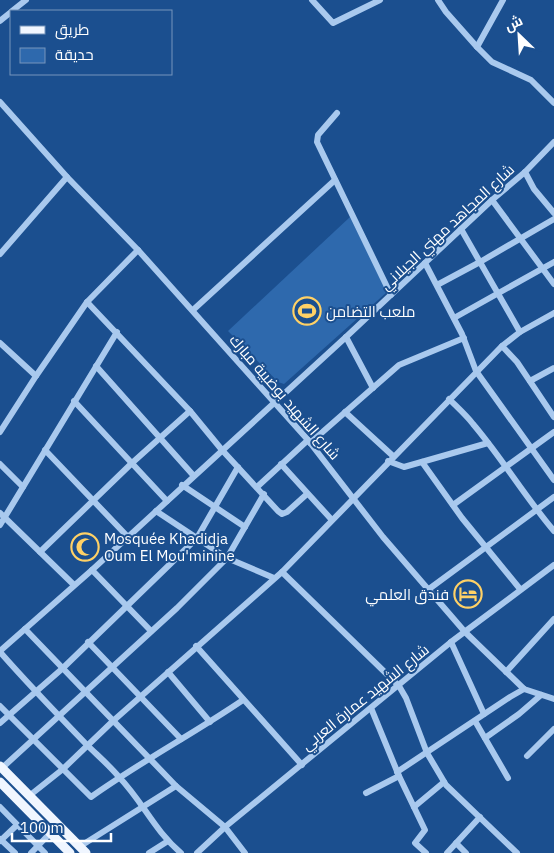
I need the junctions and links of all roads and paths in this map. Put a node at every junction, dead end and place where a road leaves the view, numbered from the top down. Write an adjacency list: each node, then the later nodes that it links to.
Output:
1 (26, 0): 6 (street)
2 (312, 0): 3 (street)
3 (380, 0)
4 (438, 0): 7 (street)
5 (503, 0): 7 (street)
6 (14, 10)
7 (477, 47): 9 (street)
8 (0, 102): 13 (street, شارع الشهيد بوضبية مبارك)
9 (554, 103)
10 (337, 112): 14 (street)
11 (554, 142): 12 (street, شارع المجاهد مهني الجيلاني)
12 (525, 172): 15 (street, شارع المجاهد مهني الجيلاني); 16 (street)
13 (67, 178): 20 (street, شارع الشهيد بوضبية مبارك); 21 (street)
14 (335, 180): 29 (street); 31 (street)
15 (492, 200): 18 (street, شارع المجاهد مهني الجيلاني); 19 (street)
16 (554, 213)
17 (554, 219): 19 (street)
18 (461, 229): 22 (street); 24 (street, شارع المجاهد مهني الجيلاني)
19 (521, 239): 22 (street); 25 (street)
20 (138, 250): 30 (street); 31 (street, شارع الشهيد بوضبية مبارك)
21 (0, 254)
22 (480, 262): 27 (street); 28 (street)
23 (554, 262): 25 (street)
24 (425, 263): 27 (street); 29 (street, شارع المجاهد مهني الجيلاني)
25 (542, 268): 26 (street); 28 (street)
26 (554, 284)
27 (437, 285): 33 (street)
28 (498, 293): 33 (street); 35 (street)
29 (391, 295): 36 (street, شارع المجاهد مهني الجيلاني)
30 (87, 302): 34 (street); 43 (street)
31 (193, 310): 48 (street, شارع الشهيد بوضبية مبارك)
32 (554, 313): 35 (street)
33 (454, 318): 37 (street)
34 (117, 332): 40 (street); 49 (street)
35 (520, 332): 39 (street)
36 (346, 337): 45 (street); 48 (street, شارع المجاهد مهني الجيلاني)
37 (464, 338): 42 (street); 45 (street)
38 (0, 342): 43 (street)
39 (502, 346): 42 (street); 44 (street)
40 (96, 366): 47 (street); 54 (street)
41 (554, 368): 44 (street)
42 (476, 371): 46 (street); 57 (street)
43 (36, 376): 52 (street)
44 (530, 381): 51 (street)
45 (373, 388): 50 (street)
46 (449, 399): 56 (street); 60 (street)
47 (74, 401): 58 (street); 62 (street)
48 (275, 402): 55 (street, شارع الشهيد بوضبية مبارك); 59 (street, شارع المجاهد مهني الجيلاني)
49 (190, 411): 54 (street); 59 (street)
50 (345, 412): 55 (street); 60 (street)
51 (554, 417)
52 (0, 432)
53 (554, 432): 57 (street)
54 (160, 438): 62 (street); 67 (street)
55 (309, 441): 64 (street); 74 (street, شارع الشهيد بوضبية مبارك)
56 (488, 443): 61 (street); 65 (street)
57 (530, 449): 65 (street); 68 (street)
58 (45, 450): 70 (street); 76 (street)
59 (222, 450): 66 (street); 67 (street, شارع المجاهد مهني الجيلاني)
60 (390, 459): 61 (street); 74 (street)
61 (422, 462): 78 (street)
62 (132, 463): 76 (street); 77 (street)
63 (0, 464): 70 (street)
64 (281, 464): 71 (street); 73 (street)
65 (505, 466): 78 (street); 80 (street)
66 (238, 468): 71 (street); 79 (street)
67 (193, 476): 69 (street, شارع المجاهد مهني الجيلاني)
68 (554, 480)
69 (182, 485): 77 (street, شارع المجاهد مهني الجيلاني); 79 (street)
70 (23, 487): 82 (street)
71 (257, 487): 72 (street)
72 (264, 494): 73 (street); 85 (street)
73 (307, 494): 83 (street)
74 (352, 497): 83 (street); 97 (street, شارع الشهيد بوضبية مبارك)
75 (554, 497): 80 (street)
76 (93, 500): 87 (street); 90 (street)
77 (167, 501): 81 (street, شارع المجاهد مهني الجيلاني)
78 (452, 505): 89 (street)
79 (216, 507): 85 (street); 88 (street)
80 (536, 510): 86 (street); 89 (street)
81 (156, 511): 87 (street, شارع المجاهد مهني الجيلاني); 88 (street)
82 (2, 516): 84 (street); 90 (street)
83 (331, 519): 94 (street)
84 (0, 525)
85 (245, 527): 91 (street)
86 (554, 532)
87 (127, 536): 93 (street, شارع المجاهد مهني الجيلاني)
88 (197, 538): 91 (street); 99 (street)
89 (485, 547): 97 (street); 98 (street)
90 (40, 552): 96 (street)
91 (227, 558): 95 (street); 102 (street)
92 (553, 567): 98 (street, شارع الشهيد عمارة العربي)
93 (92, 570): 96 (street, شارع المجاهد مهني الجيلاني); 99 (street)
94 (282, 572): 95 (street); 112 (street)
95 (274, 578): 106 (street)
96 (74, 586): 101 (street, شارع المجاهد مهني الجيلاني)
97 (429, 589): 103 (street, شارع الشهيد بوضبية مبارك)
98 (520, 589): 103 (street, شارع الشهيد عمارة العربي)
99 (126, 606): 102 (street); 104 (street)
100 (554, 619): 111 (street)
101 (25, 629): 107 (street, شارع المجاهد مهني الجيلاني); 108 (street)
102 (151, 631): 109 (street)
103 (465, 632): 105 (street, شارع الشهيد عمارة العربي); 111 (street, شارع الشهيد بوضبية مبارك)
104 (88, 642): 108 (street); 109 (street)
105 (451, 642): 112 (street, شارع الشهيد عمارة العربي); 122 (street)
106 (196, 646): 110 (street); 119 (street)
107 (0, 652): 114 (street)
108 (63, 668): 114 (street); 115 (street)
109 (111, 668): 115 (street); 117 (street)
110 (168, 672): 117 (street); 127 (street)
111 (506, 672): 113 (street, شارع الشهيد بوضبية مبارك)
112 (399, 686): 121 (street, شارع الشهيد عمارة العربي); 134 (street)
113 (524, 689): 116 (street, شارع الشهيد بوضبية مبارك); 122 (street)
114 (36, 692): 123 (street); 124 (street)
115 (84, 692): 124 (street); 125 (street)
116 (541, 695): 118 (street, شارع الشهيد بوضبية مبارك); 130 (street)
117 (140, 697): 125 (street); 131 (street)
118 (554, 699)
119 (244, 700): 127 (street); 137 (street)
120 (0, 706): 123 (street)
121 (371, 708): 137 (street, شارع الشهيد عمارة العربي); 140 (street)
122 (484, 714): 126 (street)
123 (9, 715): 128 (street); 132 (street)
124 (58, 715): 132 (street); 133 (street)
125 (113, 721): 133 (street); 136 (street)
126 (475, 721): 130 (street); 134 (street)
127 (210, 722): 131 (street)
128 (0, 723)
129 (554, 728): 135 (street)
130 (485, 738): 142 (street)
131 (181, 739): 136 (street)
132 (33, 740): 138 (street); 139 (street)
133 (87, 745): 139 (street); 141 (street)
134 (427, 753): 140 (street); 144 (street)
135 (527, 756)
136 (149, 758): 141 (street); 145 (street)
137 (302, 764): 154 (street, شارع الشهيد عمارة العربي)
138 (1, 767): 147 (main road)
139 (63, 769): 141 (street); 147 (street)
140 (398, 774): 146 (street); 150 (street)
141 (119, 777): 148 (street)
142 (508, 778)
143 (0, 782): 155 (main road)
144 (444, 782): 150 (street); 151 (street)
145 (176, 786): 148 (street); 154 (street)
146 (366, 793)
147 (29, 796): 152 (main road)
148 (144, 806): 157 (street); 160 (street)
149 (0, 807): 153 (street)
150 (414, 807): 169 (street)
151 (480, 817): 158 (street); 172 (street)
152 (58, 825): 155 (street); 160 (main road)
153 (17, 826): 156 (street); 159 (street)
154 (225, 827): 167 (street, شارع الشهيد عمارة العربي); 168 (street)
155 (50, 834): 159 (street); 164 (main road)
156 (0, 840): 161 (street)
157 (168, 841): 165 (street); 166 (street)
158 (456, 843): 170 (street); 171 (street)
159 (38, 846): 162 (street); 163 (street)
160 (82, 850)
161 (15, 853)
162 (30, 853)
163 (46, 853)
164 (70, 853)
165 (149, 853)
166 (181, 853)
167 (197, 853)
168 (245, 853)
169 (426, 853)
170 (447, 853)
171 (466, 853)
172 (517, 853)

